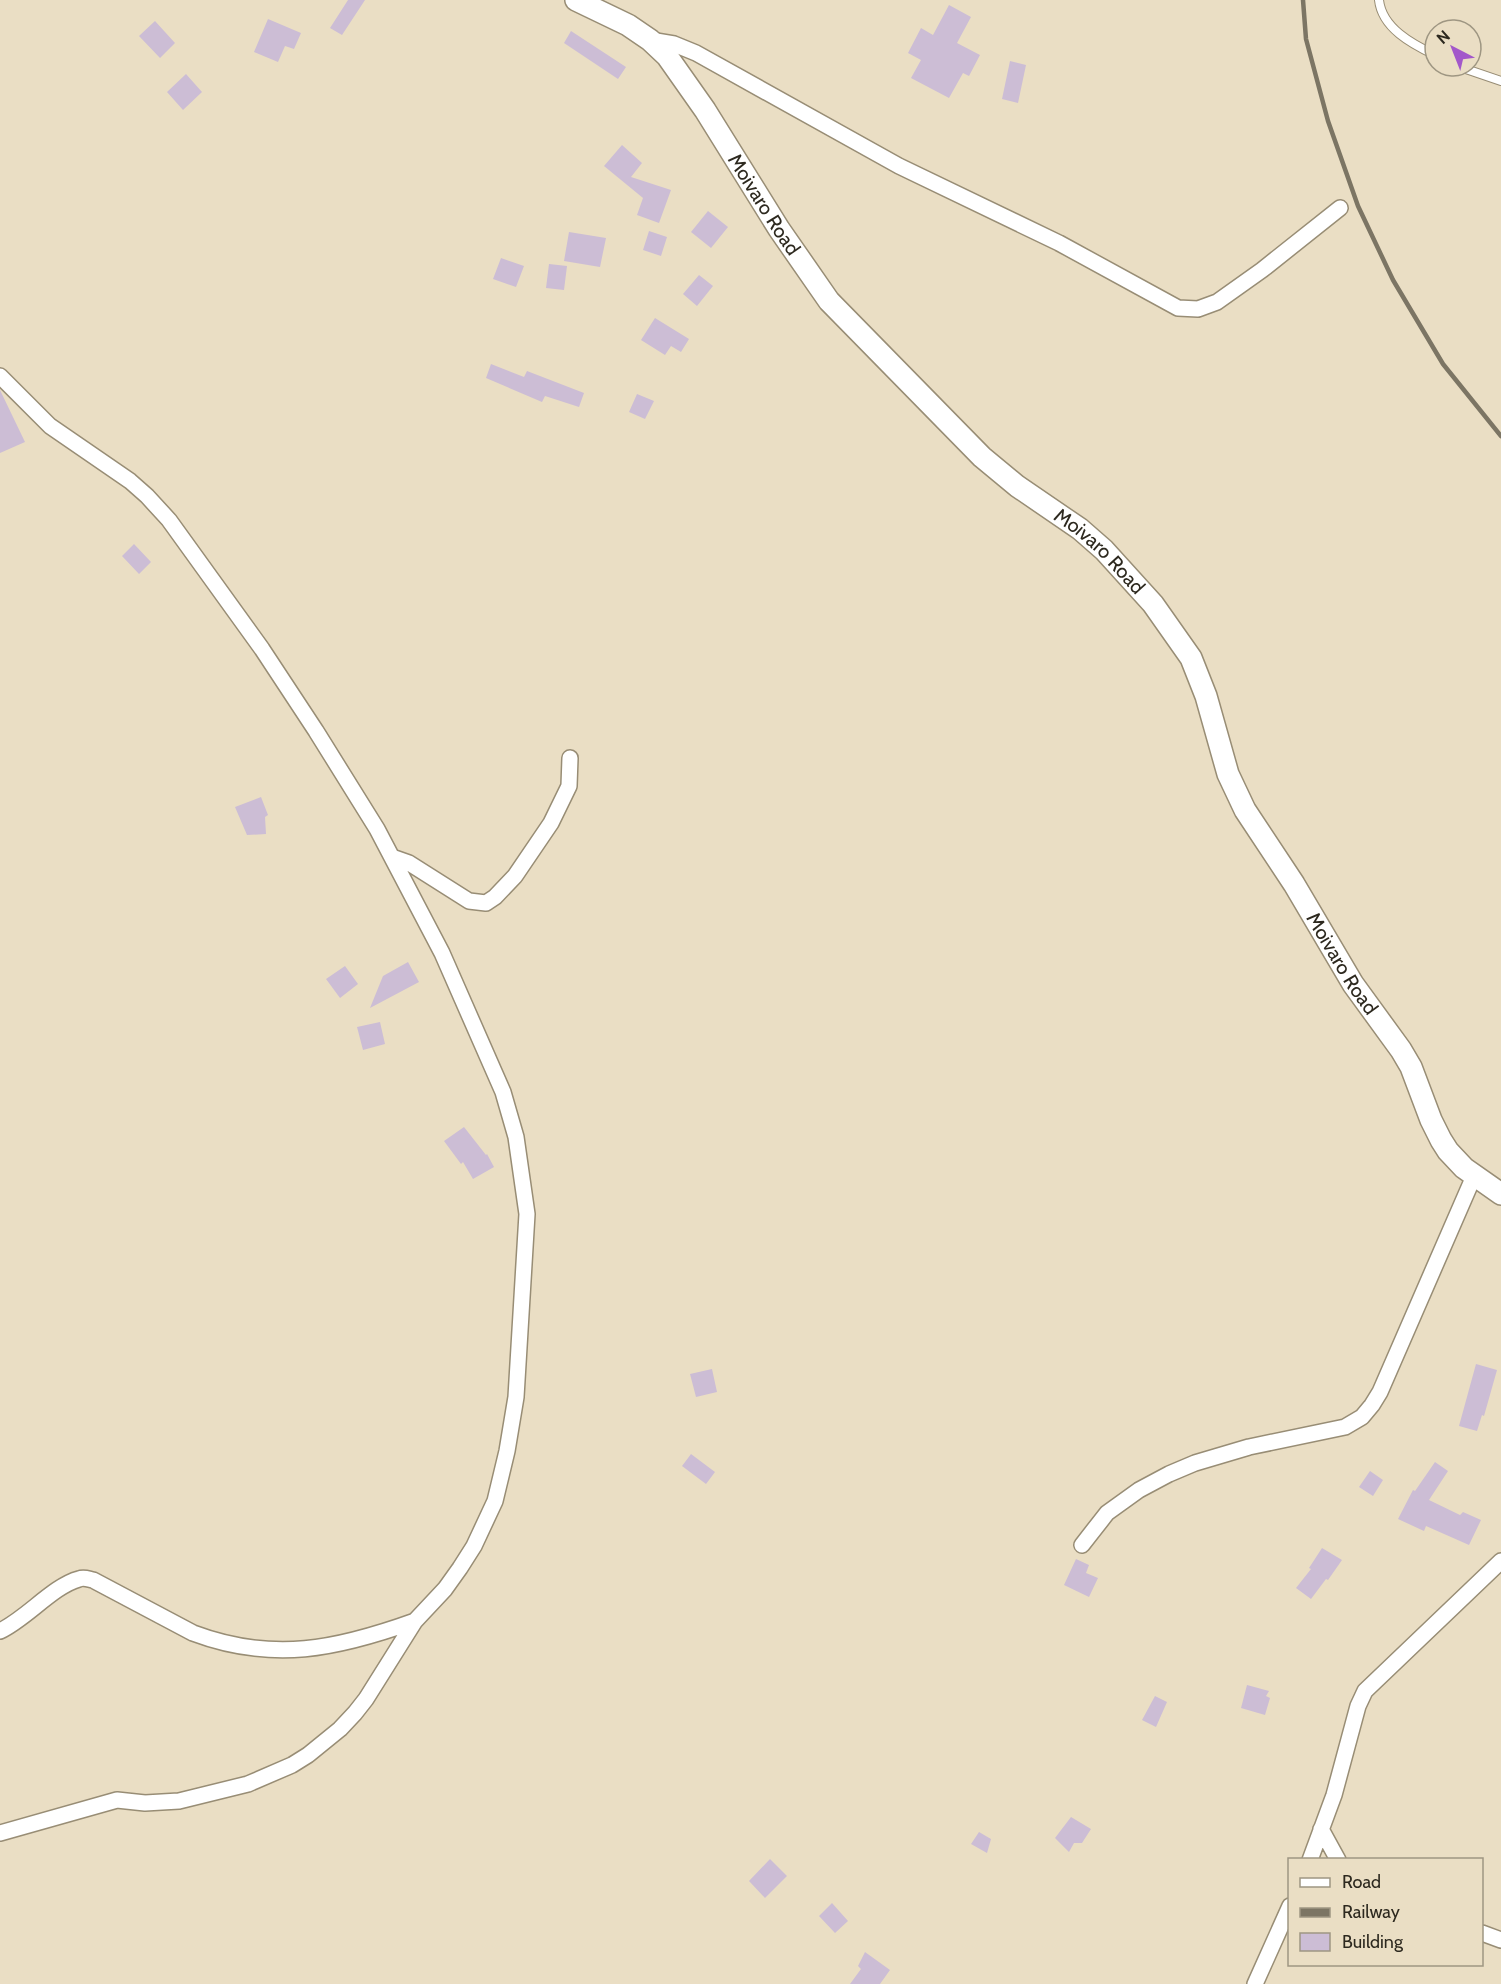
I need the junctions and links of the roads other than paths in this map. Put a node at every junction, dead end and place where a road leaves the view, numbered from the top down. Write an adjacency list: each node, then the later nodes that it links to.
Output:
1 (576, 0): 3 (street, Moivaro Road)
2 (1379, 0): 4 (lane)
3 (650, 40): 7 (street); 11 (street, Moivaro Road)
4 (1423, 48)
5 (1483, 75): 6 (lane)
6 (1501, 81)
7 (1340, 208)
8 (0, 376): 10 (street)
9 (570, 758): 10 (street)
10 (392, 857): 15 (street)
11 (1474, 1176): 12 (street, Moivaro Road); 13 (street)
12 (1501, 1194)
13 (1082, 1545)
14 (1501, 1561): 17 (street)
15 (415, 1621): 16 (street); 18 (street)
16 (0, 1631)
17 (1321, 1829): 19 (street); 20 (street)
18 (0, 1833)
19 (1311, 1858)
20 (1337, 1858)
21 (1288, 1911): 24 (street)
22 (1483, 1933): 23 (street)
23 (1501, 1940)
24 (1256, 1984)

